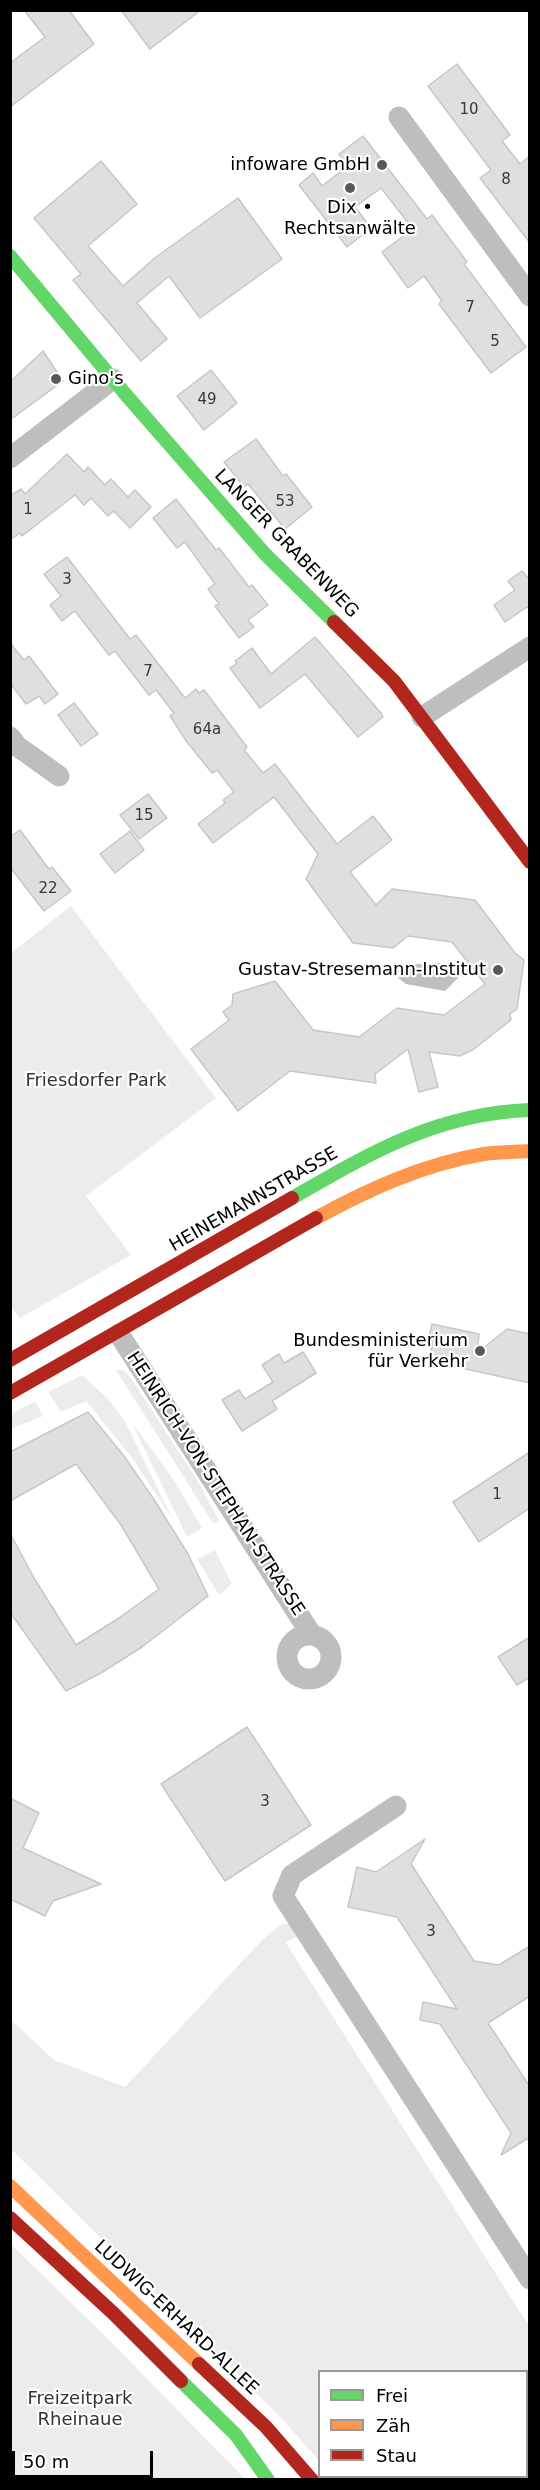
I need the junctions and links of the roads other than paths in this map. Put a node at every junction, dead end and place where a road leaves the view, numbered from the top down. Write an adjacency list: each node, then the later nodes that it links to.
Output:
1 (399, 117): 3 (street)
2 (10, 256): 4 (main road, LANGER GRABENWEG)
3 (530, 296)
4 (113, 380): 5 (street); 7 (main road, LANGER GRABENWEG)
5 (10, 458)
6 (530, 647): 7 (street)
7 (422, 717): 10 (main road, LANGER GRABENWEG)
8 (10, 737): 9 (street)
9 (58, 776)
10 (530, 862)
11 (530, 1105): 12 (main road)
12 (512, 1110): 13 (main road, HEINEMANNSTRASSE); 17 (main road, HEINEMANNSTRASSE)
13 (530, 1110)
14 (447, 1148): 16 (main road)
15 (530, 1151): 16 (main road)
16 (391, 1180): 18 (main road)
17 (102, 1307): 18 (main road); 19 (main road, HEINEMANNSTRASSE)
18 (118, 1334): 20 (main road); 21 (street, HEINRICH-VON-STEPHAN-STRASSE)
19 (10, 1360)
20 (10, 1393)
21 (311, 1634)
22 (396, 1806): 25 (street)
23 (10, 2186): 27 (main road, LUDWIG-ERHARD-ALLEE)
24 (10, 2218): 26 (main road)
25 (530, 2279)
26 (267, 2480)
27 (312, 2480)

